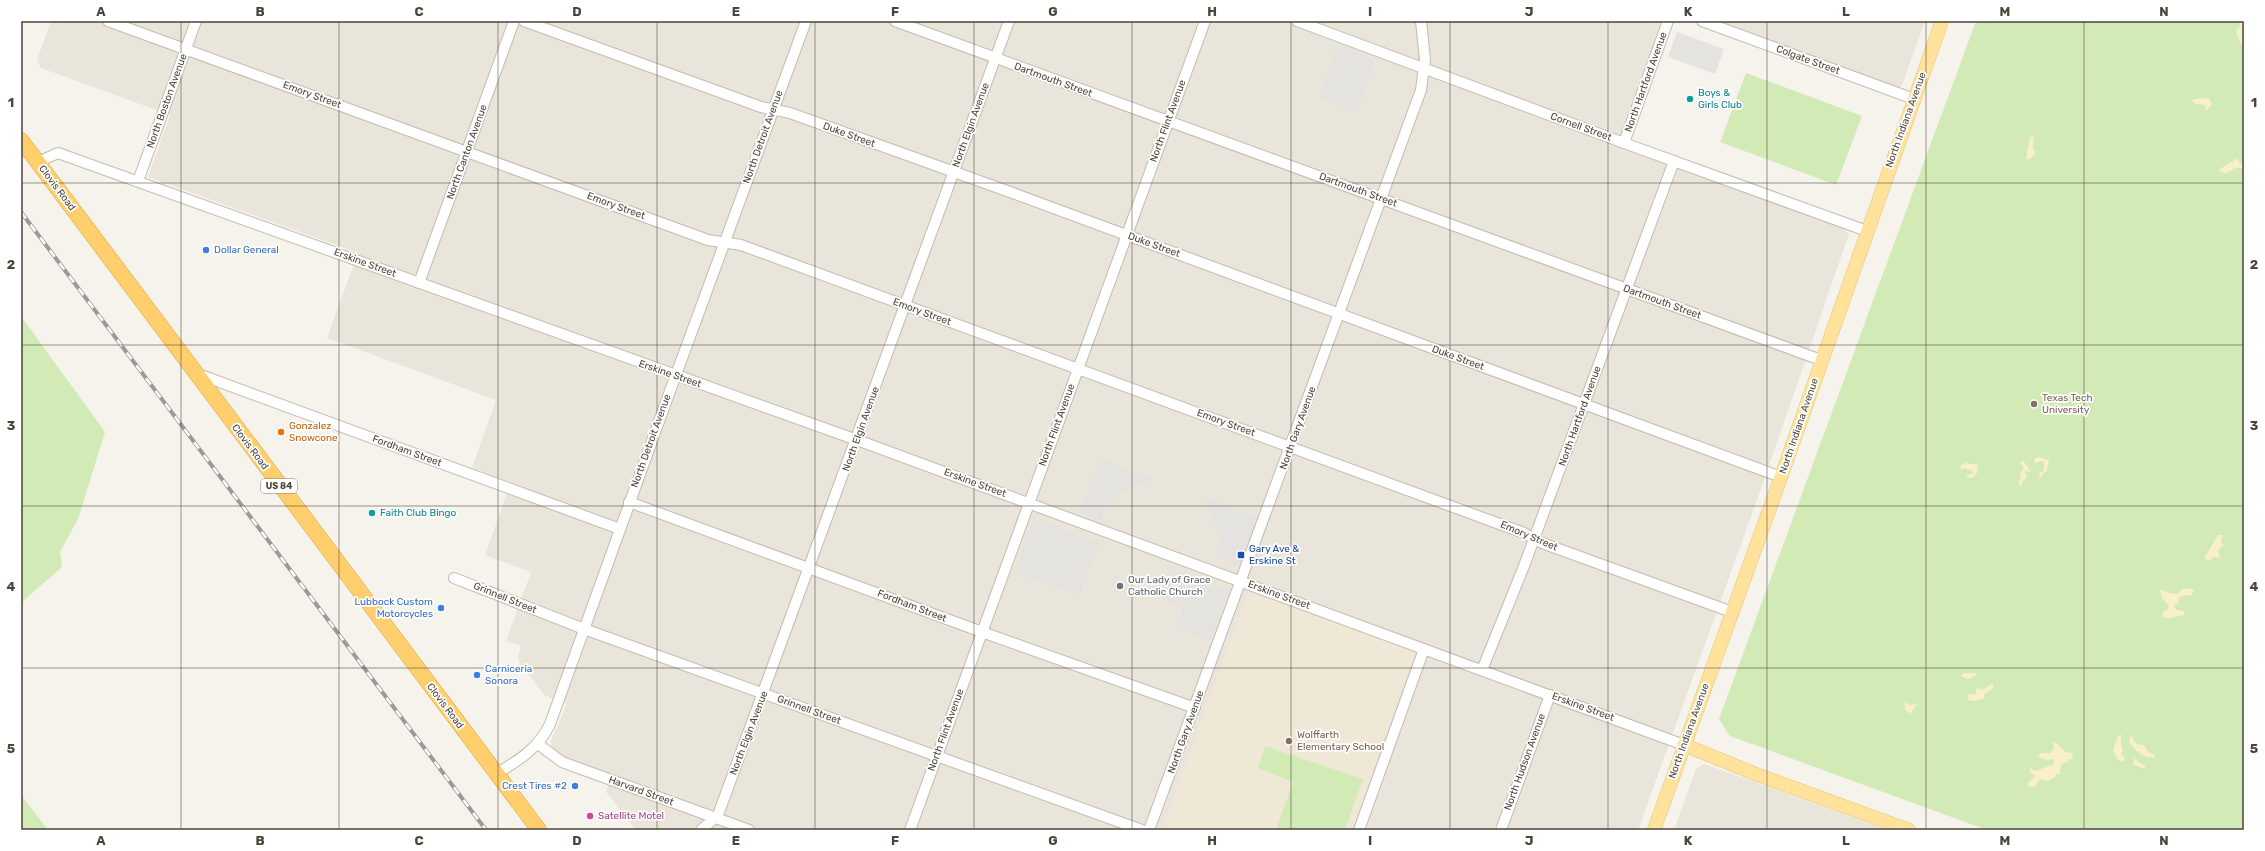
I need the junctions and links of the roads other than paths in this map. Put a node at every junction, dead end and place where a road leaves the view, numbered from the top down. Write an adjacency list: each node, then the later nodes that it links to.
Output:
1 (108, 21): 14 (street, Emory Street)
2 (196, 21): 14 (street, North Boston Avenue)
3 (514, 21): 22 (street, North Canton Avenue)
4 (524, 21): 18 (street, Duke Street)
5 (806, 21): 18 (street, North Detroit Avenue)
6 (895, 21): 15 (street, Dartmouth Street)
7 (1009, 21): 15 (street, North Elgin Avenue)
8 (1205, 21): 19 (street, North Flint Avenue)
9 (1296, 21): 16 (street, Cornell Street)
10 (1421, 21): 16 (street, North Gary Avenue)
11 (1668, 21): 21 (street, North Hartford Avenue)
12 (1702, 21): 17 (street, Colgate Street)
13 (1942, 21): 17 (main road, North Indiana Avenue)
14 (186, 49): 22 (street, Emory Street); 26 (street, North Boston Avenue)
15 (995, 58): 19 (street, Dartmouth Street); 25 (street, North Elgin Avenue)
16 (1424, 68): 21 (street, Cornell Street); 27 (street, North Gary Avenue)
17 (1914, 99): 28 (main road, North Indiana Avenue)
18 (773, 110): 25 (street, Duke Street); 30 (street, North Detroit Avenue)
19 (1168, 121): 27 (street, Dartmouth Street); 29 (street, North Flint Avenue)
20 (21, 140): 24 (highway, Clovis Road / US 84)
21 (1624, 143): 23 (street, Cornell Street)
22 (468, 151): 30 (street, Emory Street); 31 (street, North Canton Avenue)
23 (1674, 161): 28 (street, Cornell Street); 32 (street, North Hartford Avenue)
24 (38, 162): 26 (street, Erskine Street); 37 (highway, Clovis Road / US 84)
25 (954, 172): 29 (street, Duke Street); 33 (street, North Elgin Avenue)
26 (138, 181): 31 (street, Erskine Street)
27 (1382, 199): 32 (street, Dartmouth Street); 34 (street, North Gary Avenue)
28 (1867, 231): 35 (main road, North Indiana Avenue)
29 (1126, 235): 34 (street, Duke Street); 36 (street, North Flint Avenue)
30 (725, 242): 33 (street, Emory Street); 38 (street, North Detroit Avenue)
31 (419, 283): 38 (street, Erskine Street)
32 (1627, 288): 35 (street, Dartmouth Street); 39 (street, North Hartford Avenue)
33 (906, 306): 36 (street, Emory Street); 40 (street, North Elgin Avenue)
34 (1339, 314): 39 (street, Duke Street); 41 (street, North Gary Avenue)
35 (1821, 360): 42 (main road, North Indiana Avenue)
36 (1077, 369): 41 (street, Emory Street); 44 (street, North Flint Avenue)
37 (194, 373): 45 (street, Fordham Street); 61 (highway, Clovis Road / US 84)
38 (676, 376): 40 (street, Erskine Street); 43 (street, North Detroit Avenue)
39 (1584, 405): 42 (street, Duke Street); 46 (street, North Hartford Avenue)
40 (857, 440): 44 (street, Erskine Street); 47 (street, North Elgin Avenue)
41 (1291, 447): 46 (street, Emory Street); 49 (street, North Gary Avenue)
42 (1781, 478): 50 (main road, North Indiana Avenue)
43 (629, 502): 45 (street, North Detroit Avenue); 47 (street, Fordham Street)
44 (1029, 503): 49 (street, Erskine Street); 52 (street, North Flint Avenue)
45 (620, 529): 51 (street, North Detroit Avenue)
46 (1534, 538): 50 (street, Emory Street); 54 (street, North Hartford Avenue)
47 (810, 567): 52 (street, Fordham Street); 55 (street, North Elgin Avenue)
48 (454, 578): 51 (street, Grinnell Street)
49 (1241, 582): 53 (street, Erskine Street); 57 (street, North Gary Avenue)
50 (1732, 612): 59 (main road, North Indiana Avenue)
51 (584, 629): 55 (street, Grinnell Street); 58 (street, North Detroit Avenue)
52 (982, 632): 57 (street, Fordham Street); 60 (street, North Flint Avenue)
53 (1424, 649): 54 (street, Erskine Street); 70 (street)
54 (1482, 670): 56 (street, Erskine Street)
55 (764, 694): 60 (street, Grinnell Street); 62 (street, North Elgin Avenue)
56 (1550, 695): 59 (street, Erskine Street); 71 (street, North Hudson Avenue)
57 (1195, 708): 69 (street, North Gary Avenue)
58 (538, 744): 61 (street, North Detroit Avenue); 62 (street, Harvard Street)
59 (1684, 745): 72 (main road, North Indiana Avenue); 73 (main road, Erskine Street)
60 (936, 755): 67 (street, North Flint Avenue); 68 (street, Grinnell Street)
61 (496, 774): 63 (highway, Clovis Road / US 84)
62 (716, 818): 64 (street); 65 (street); 66 (street, Harvard Street)
63 (539, 830)
64 (701, 830)
65 (724, 830)
66 (749, 830)
67 (910, 830)
68 (1142, 830)
69 (1150, 830)
70 (1359, 830)
71 (1500, 830)
72 (1654, 830)
73 (1909, 830)

